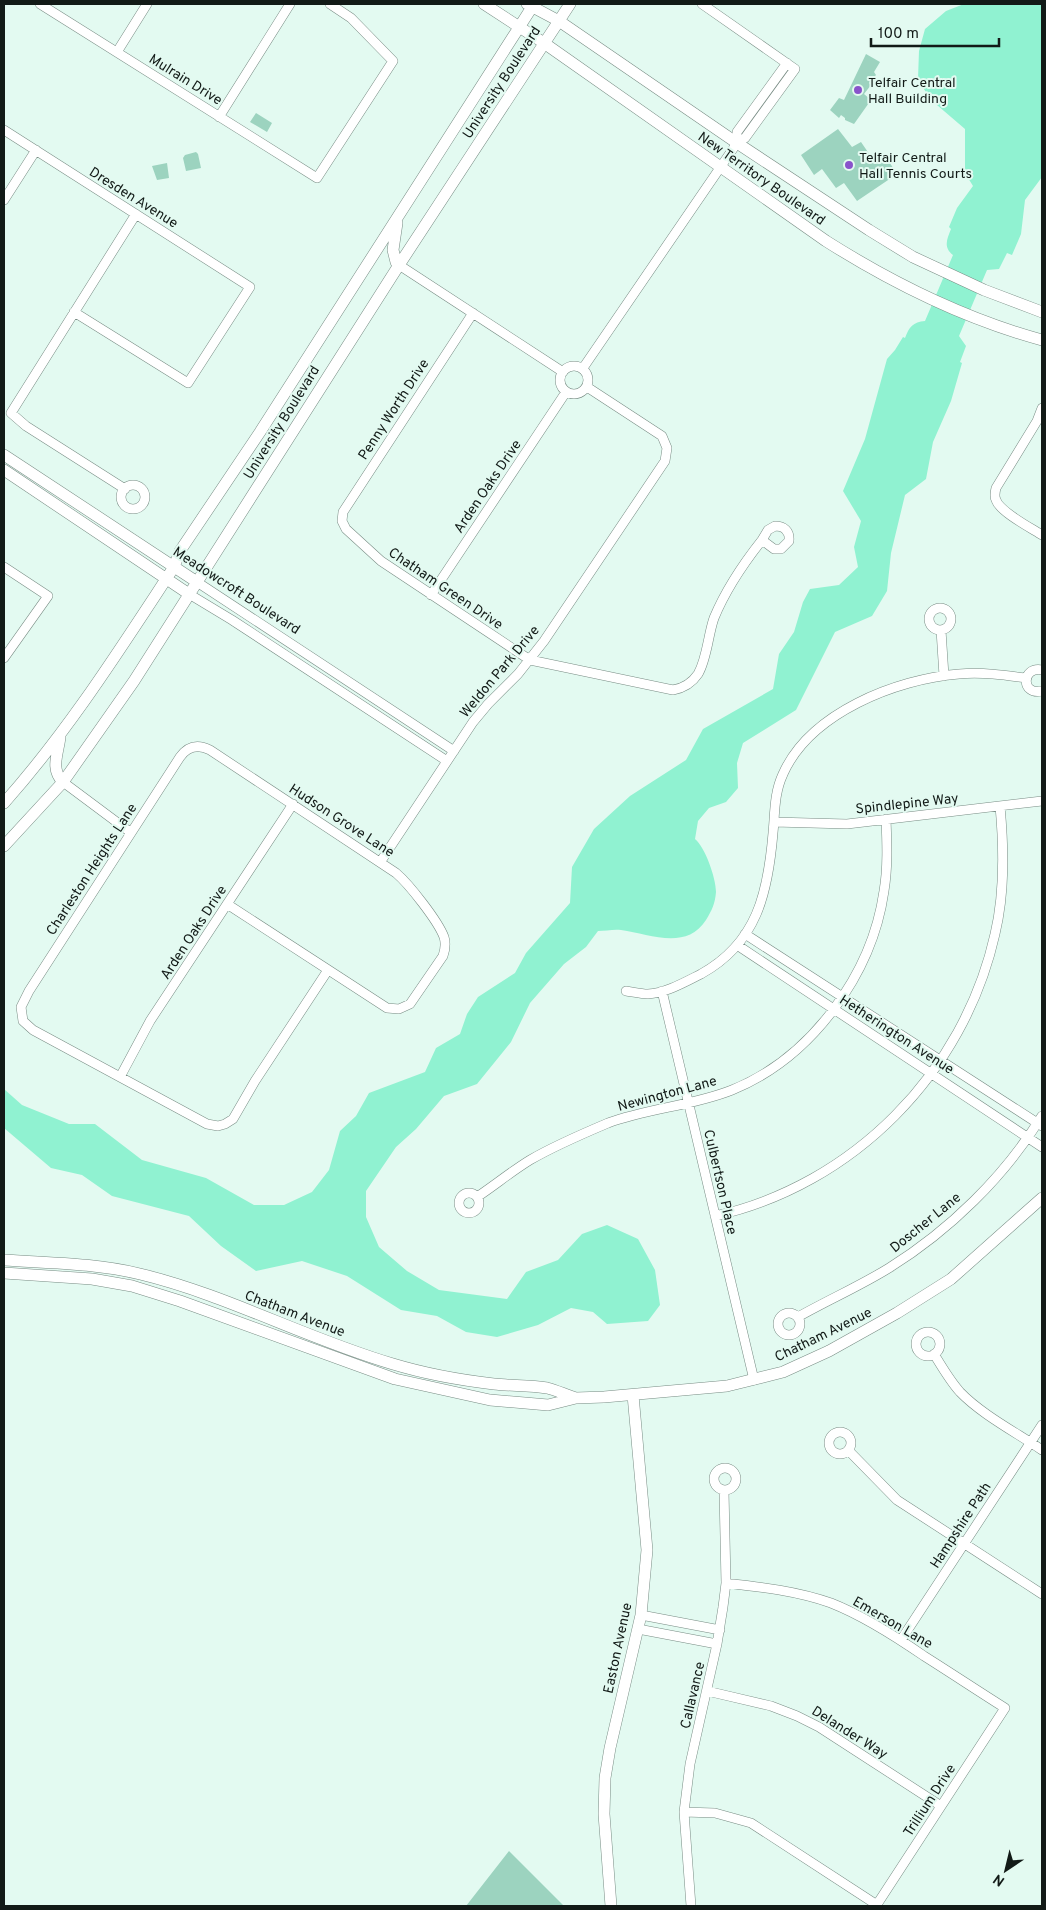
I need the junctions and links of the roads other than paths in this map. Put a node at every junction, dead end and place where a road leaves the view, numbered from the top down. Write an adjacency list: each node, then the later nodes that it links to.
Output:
1 (40, 4): 12 (street, Mulrain Drive)
2 (147, 4): 12 (street)
3 (290, 4): 16 (street)
4 (330, 4): 16 (street, Mulrain Drive)
5 (484, 4): 10 (main road, New Territory Boulevard)
6 (570, 4): 9 (main road, University Boulevard)
7 (702, 4): 13 (street)
8 (531, 5): 9 (main road, New Territory Boulevard); 10 (main road, University Boulevard)
9 (559, 21): 11 (main road, University Boulevard); 18 (main road, New Territory Boulevard)
10 (519, 26): 11 (main road, New Territory Boulevard); 23 (main road, University Boulevard)
11 (544, 43): 20 (main road, New Territory Boulevard); 24 (main road, University Boulevard)
12 (117, 52): 16 (street, Mulrain Drive)
13 (786, 63): 14 (street); 15 (street)
14 (764, 95): 15 (street); 18 (street)
15 (772, 101): 18 (street)
16 (219, 117)
17 (4, 130): 19 (street, Dresden Avenue)
18 (737, 143): 20 (street); 26 (main road, New Territory Boulevard)
19 (36, 150): 21 (street); 22 (street, Dresden Avenue)
20 (720, 168): 28 (main road, New Territory Boulevard); 29 (street)
21 (4, 200)
22 (136, 214): 25 (street); 25 (street, Dresden Avenue)
23 (398, 217): 24 (main road); 41 (main road, University Boulevard)
24 (399, 265): 27 (street); 43 (main road, University Boulevard)
25 (74, 312): 36 (street)
26 (1042, 312)
27 (473, 313): 30 (street); 37 (street, Penny Worth Drive)
28 (1042, 340)
29 (582, 368): 30 (street); 31 (street)
30 (562, 372): 32 (street)
31 (587, 387): 32 (street); 48 (street, Weldon Park Drive)
32 (566, 392): 45 (street, Arden Oaks Drive)
33 (1042, 408): 38 (street)
34 (4, 455): 41 (main road, Meadowcroft Boulevard)
35 (4, 470): 42 (main road, Meadowcroft Boulevard)
36 (125, 489)
37 (342, 522): 45 (street, Chatham Green Drive)
38 (1042, 535)
39 (762, 540): 48 (street, Chatham Green Drive)
40 (4, 567): 47 (street)
41 (174, 567): 42 (main road, University Boulevard); 43 (main road, Meadowcroft Boulevard)
42 (166, 578): 44 (main road, Meadowcroft Boulevard); 53 (main road, University Boulevard)
43 (197, 582): 44 (main road, University Boulevard); 55 (street, Meadowcroft Boulevard)
44 (189, 594): 56 (street, Meadowcroft Boulevard); 57 (main road, University Boulevard)
45 (431, 595): 48 (street, Chatham Green Drive)
46 (941, 630): 50 (street)
47 (4, 658)
48 (530, 660): 55 (street, Weldon Park Drive)
49 (1042, 670): 51 (street)
50 (944, 676): 51 (street); 63 (street)
51 (1026, 678): 52 (street)
52 (1042, 692)
53 (60, 736): 57 (main road); 59 (main road, University Boulevard)
54 (197, 746): 60 (street, Hudson Grove Lane); 64 (street, Charleston Heights Lane)
55 (454, 751): 56 (street, Weldon Park Drive)
56 (447, 761): 66 (street, Weldon Park Drive)
57 (63, 782): 64 (street); 65 (main road, University Boulevard)
58 (1042, 801): 61 (street, Spindlepine Way)
59 (4, 803)
60 (293, 804): 66 (street, Hudson Grove Lane); 67 (street, Arden Oaks Drive)
61 (1000, 806): 62 (street, Spindlepine Way); 75 (street)
62 (886, 820): 63 (street, Spindlepine Way); 73 (street, Newington Lane)
63 (774, 822): 68 (street)
64 (130, 832): 77 (street, Charleston Heights Lane)
65 (4, 846)
66 (381, 861): 70 (street, Hudson Grove Lane)
67 (227, 904): 70 (street); 77 (street, Arden Oaks Drive)
68 (746, 934): 69 (street); 73 (street, Hetherington Avenue)
69 (736, 945): 72 (street); 74 (street, Hetherington Avenue)
70 (328, 970): 77 (street)
71 (626, 991): 72 (street)
72 (662, 991): 78 (street, Culbertson Place)
73 (842, 996): 74 (street, Newington Lane); 75 (street, Hetherington Avenue)
74 (833, 1009): 76 (street, Hetherington Avenue); 78 (street, Newington Lane)
75 (940, 1061): 76 (street); 79 (street, Hetherington Avenue)
76 (932, 1074): 80 (street, Hetherington Avenue); 84 (street)
77 (120, 1077)
78 (688, 1103): 82 (street, Newington Lane); 84 (street, Culbertson Place)
79 (1041, 1122): 80 (street, Doscher Lane)
80 (1028, 1138): 81 (street, Hetherington Avenue); 87 (street, Doscher Lane)
81 (1042, 1147)
82 (477, 1197)
83 (1042, 1198): 89 (main road, Chatham Avenue)
84 (715, 1216): 89 (street, Culbertson Place)
85 (4, 1260): 91 (main road, Chatham Avenue)
86 (4, 1273): 91 (main road, Chatham Avenue)
87 (798, 1317)
88 (934, 1354): 93 (street)
89 (754, 1380): 90 (main road, Chatham Avenue)
90 (633, 1395): 91 (main road, Chatham Avenue); 100 (main road, Easton Avenue)
91 (576, 1398)
92 (1042, 1425): 93 (street, Hampshire Path)
93 (1030, 1442): 95 (street); 97 (street, Hampshire Path)
94 (848, 1450): 97 (street)
95 (1042, 1450)
96 (724, 1490): 98 (street, Callavance)
97 (964, 1544): 99 (street); 103 (street, Hampshire Path)
98 (726, 1583): 102 (street, Callavance); 103 (street, Emerson Lane)
99 (1042, 1594)
100 (641, 1616): 101 (main road, Easton Avenue); 102 (street)
101 (638, 1629): 104 (street); 110 (main road, Easton Avenue)
102 (720, 1630): 104 (street, Callavance)
103 (901, 1640): 106 (street, Emerson Lane)
104 (717, 1644): 105 (street, Callavance)
105 (707, 1692): 107 (street, Delander Way); 108 (street, Callavance)
106 (1005, 1708): 107 (street, Trillium Drive)
107 (941, 1806): 109 (street, Trillium Drive)
108 (684, 1812): 109 (street); 111 (street, Callavance)
109 (877, 1905)
110 (611, 1906)
111 (691, 1906)

